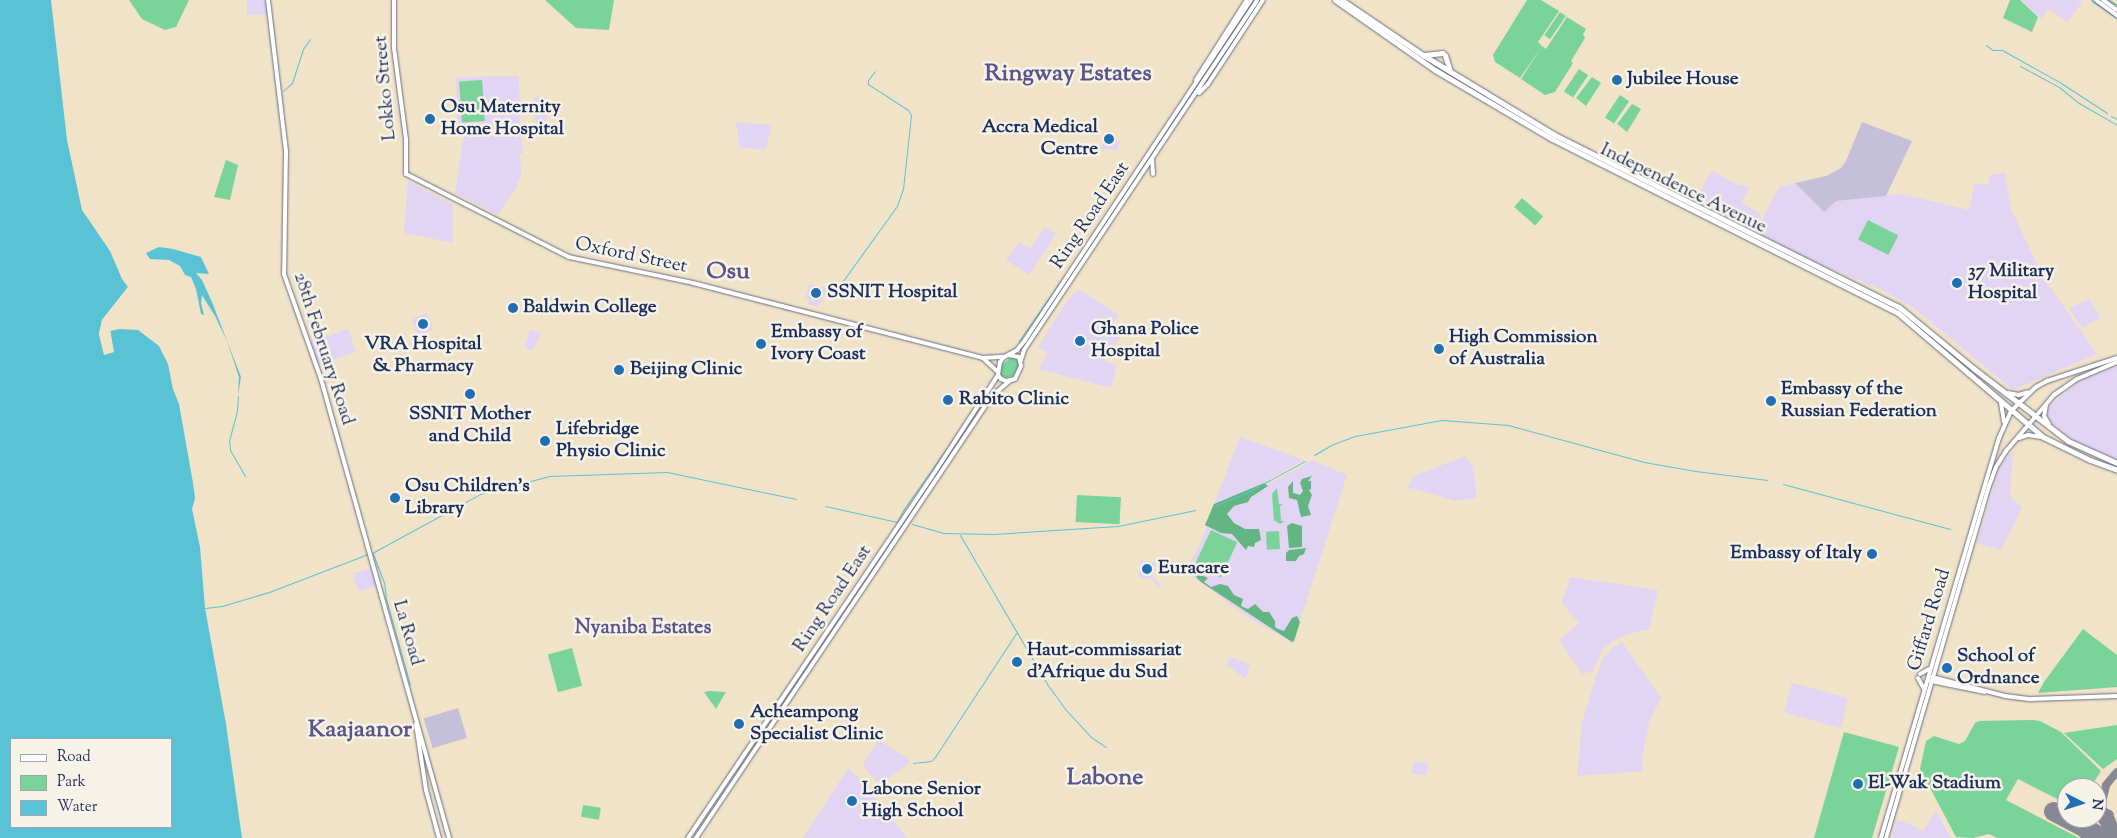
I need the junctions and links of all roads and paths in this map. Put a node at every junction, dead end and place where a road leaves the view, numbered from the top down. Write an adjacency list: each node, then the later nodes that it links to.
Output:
1 (268, 0): 48 (main road, 28th February Road)
2 (394, 0): 23 (main road, Lokko Street)
3 (1247, 0): 18 (main road, Ring Road East)
4 (1252, 0): 18 (main road, Ring Road East)
5 (1258, 0): 19 (main road, Ring Road East)
6 (1263, 0): 19 (main road, Ring Road East)
7 (1330, 0): 15 (highway)
8 (1335, 0): 15 (highway, Independence Avenue)
9 (1342, 0): 15 (highway, Independence Avenue)
10 (1347, 0): 15 (highway)
11 (2096, 0): 14 (main road)
12 (2103, 0): 13 (main road)
13 (2117, 10)
14 (2117, 14)
15 (1361, 15): 16 (highway, Independence Avenue); 37 (highway, Independence Avenue)
16 (1423, 55): 17 (highway, Independence Avenue); 17 (highway)
17 (1450, 71): 35 (highway, Independence Avenue)
18 (1192, 88): 20 (main road, Ring Road East)
19 (1192, 100): 21 (main road, Ring Road East)
20 (1159, 139): 21 (main road); 25 (main road, Ring Road East)
21 (1163, 142): 22 (main road, Ring Road East)
22 (1152, 159): 24 (main road, Ring Road East); 24 (main road)
23 (406, 174): 28 (main road, Oxford Street)
24 (1141, 176): 25 (main road, Ring Road East)
25 (1119, 204): 26 (main road, Ring Road East)
26 (1045, 314): 27 (main road, Ring Road East); 30 (main road, Ring Road East)
27 (1006, 356): 28 (main road, Oxford Street); 30 (main road); 32 (main road)
28 (982, 358): 32 (main road, Oxford Street)
29 (2117, 358): 34 (main road)
30 (1021, 360): 33 (main road)
31 (2117, 362): 38 (main road, Giffard Road)
32 (998, 373): 33 (main road); 49 (main road, Ring Road East)
33 (1009, 380): 50 (main road, Ring Road East)
34 (2036, 387): 35 (main road); 36 (main road, Giffard Road)
35 (2007, 393): 36 (highway, Independence Avenue)
36 (2019, 402): 39 (main road, Giffard Road); 40 (highway, Independence Avenue)
37 (2001, 403): 39 (highway, Independence Avenue); 43 (main road)
38 (2046, 404): 40 (main road, Giffard Road); 42 (main road)
39 (2011, 411): 41 (highway, Independence Avenue); 43 (main road, Giffard Road)
40 (2036, 415): 41 (main road, Giffard Road); 42 (highway, Independence Avenue)
41 (2028, 425): 44 (highway, Independence Avenue); 45 (main road, Giffard Road)
42 (2050, 426): 46 (highway, Independence Avenue)
43 (2004, 427): 51 (main road, Giffard Road)
44 (2043, 437): 45 (main road); 47 (highway, Independence Avenue)
45 (2017, 438): 52 (main road, Giffard Road)
46 (2117, 463)
47 (2117, 470)
48 (370, 552): 55 (main road, La Road)
49 (873, 564): 50 (main road); 60 (main road, Ring Road East)
50 (878, 567): 61 (main road, Ring Road East)
51 (1930, 667): 52 (main road, Giffard Road); 53 (main road)
52 (1930, 678): 53 (main road, Giffard Road); 54 (main road); 63 (main road, Giffard Road)
53 (1924, 689): 62 (main road, Giffard Road)
54 (2117, 696)
55 (416, 722): 56 (main road, La Road); 57 (main road, La Road)
56 (429, 768): 57 (main road); 59 (main road, La Road)
57 (422, 770): 58 (main road, La Road)
58 (439, 838)
59 (448, 838)
60 (688, 838)
61 (696, 838)
62 (1881, 838)
63 (1886, 838)

